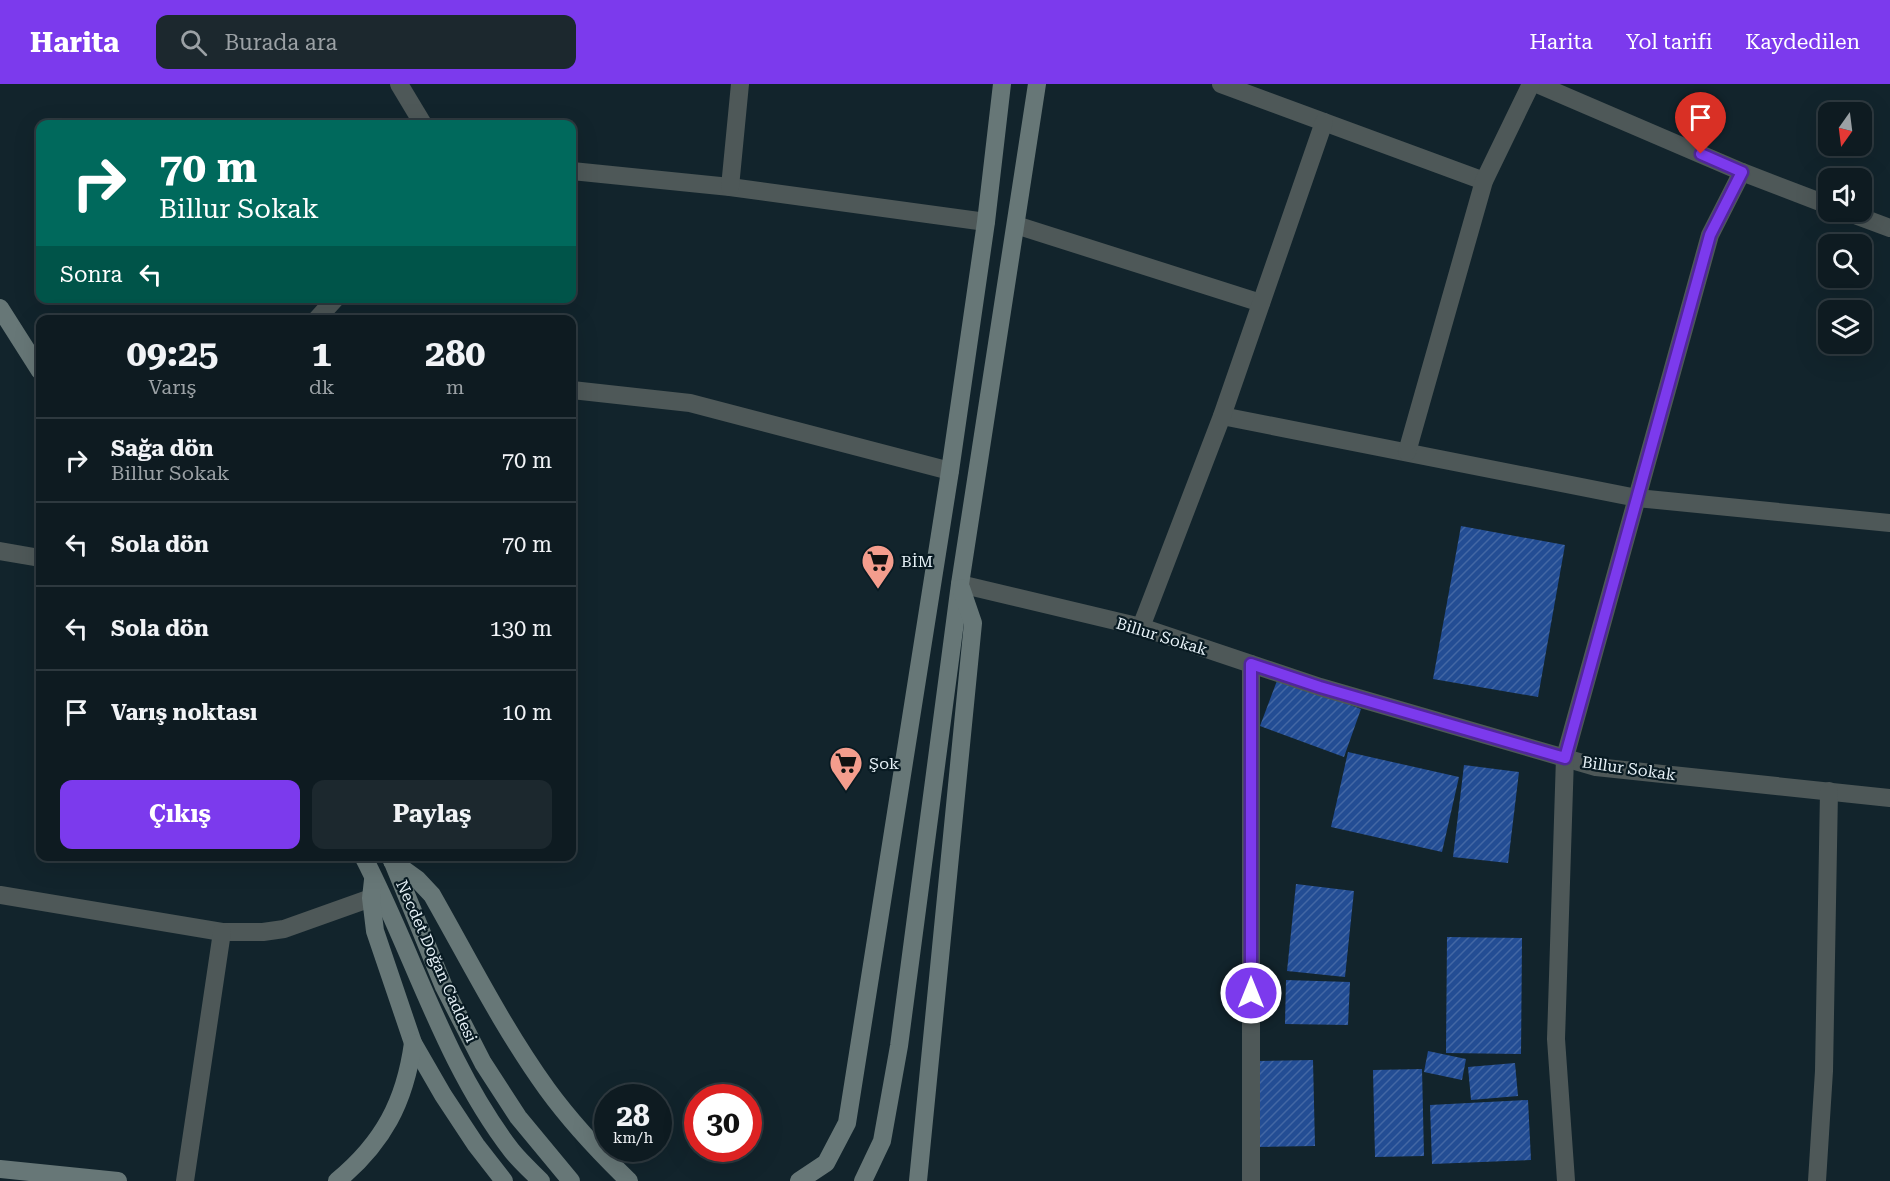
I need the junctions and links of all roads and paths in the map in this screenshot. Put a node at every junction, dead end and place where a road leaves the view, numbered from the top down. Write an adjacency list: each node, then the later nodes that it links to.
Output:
1 (399, 84): 8 (street)
2 (740, 84): 13 (street)
3 (1002, 84): 16 (main road)
4 (1037, 84): 17 (main road)
5 (1221, 84): 9 (street)
6 (1531, 84): 12 (street)
7 (1537, 84): 11 (street)
8 (421, 120)
9 (1324, 122): 12 (street); 20 (street)
10 (576, 171): 13 (street)
11 (1742, 172): 14 (street); 28 (street)
12 (1484, 181): 26 (street)
13 (730, 187): 16 (street)
14 (1818, 201)
15 (1872, 221): 18 (street)
16 (986, 222): 27 (main road)
17 (1016, 225): 20 (street); 32 (main road)
18 (1890, 228)
19 (331, 303): 22 (street)
20 (1262, 303): 25 (street)
21 (0, 308): 23 (main road)
22 (321, 315)
23 (36, 365)
24 (576, 390): 27 (street)
25 (1222, 416): 26 (street); 33 (street)
26 (1407, 452): 28 (street)
27 (950, 471): 54 (main road)
28 (1637, 498): 29 (street); 35 (street)
29 (1890, 523)
30 (0, 551): 31 (street)
31 (36, 557)
32 (960, 584): 33 (street, Billur Sokak); 55 (main road); 56 (main road)
33 (1141, 627): 34 (street, Billur Sokak)
34 (1251, 664): 35 (street, Billur Sokak); 57 (street)
35 (1565, 758): 36 (street, Billur Sokak); 58 (street)
36 (1829, 791): 37 (street, Billur Sokak); 59 (street)
37 (1890, 798)
38 (366, 861): 41 (main road)
39 (392, 861): 52 (main road, Necdet Doğan Caddesi)
40 (394, 861): 53 (main road)
41 (373, 876): 43 (main road); 51 (main road)
42 (0, 895): 44 (street)
43 (371, 898): 44 (street); 45 (main road)
44 (222, 932): 48 (street)
45 (413, 1043): 49 (main road); 50 (main road)
46 (0, 1168): 47 (main road)
47 (118, 1181)
48 (185, 1181)
49 (337, 1181)
50 (504, 1181)
51 (540, 1181)
52 (572, 1181)
53 (629, 1181)
54 (799, 1181)
55 (864, 1181)
56 (918, 1181)
57 (1251, 1181)
58 (1566, 1181)
59 (1817, 1181)

